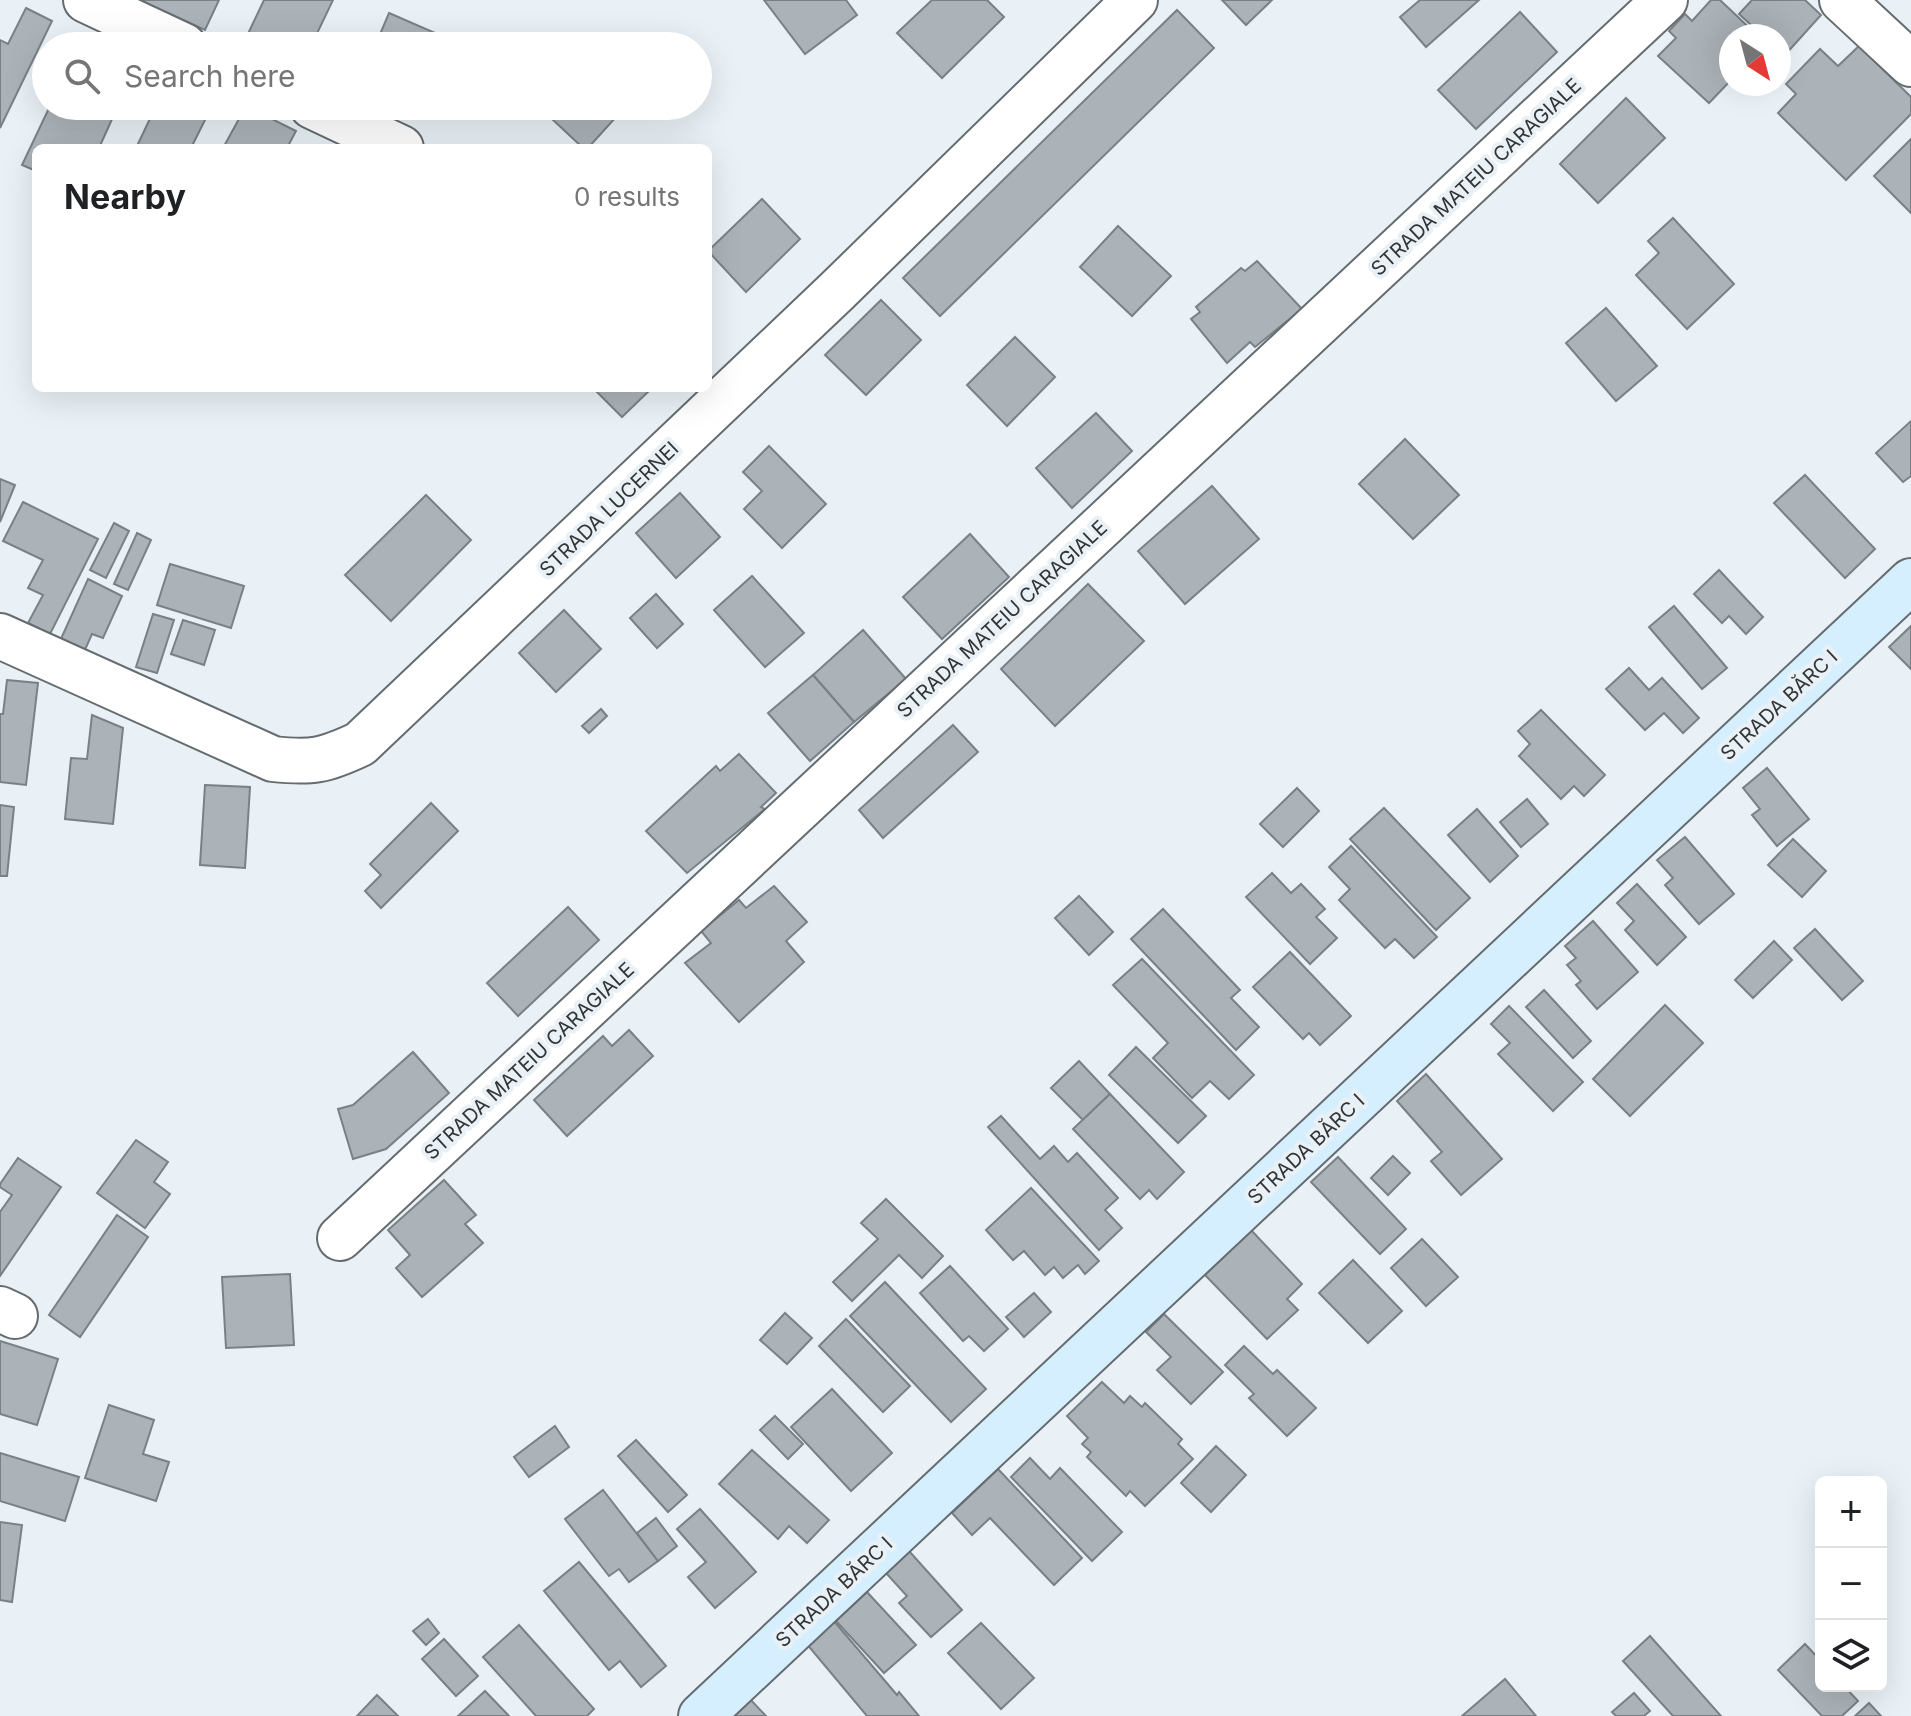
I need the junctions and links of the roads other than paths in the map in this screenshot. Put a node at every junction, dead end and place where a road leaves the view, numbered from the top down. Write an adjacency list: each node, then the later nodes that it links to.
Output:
1 (86, 0): 5 (street)
2 (1135, 0): 10 (street, STRADA LUCERNEI)
3 (1665, 0): 11 (street, STRADA MATEIU CARAGIALE)
4 (1842, 0): 6 (street)
5 (154, 32)
6 (1911, 64)
7 (342, 120): 8 (street)
8 (393, 144)
9 (1911, 581): 12 (street, STRADA BĂRC I)
10 (0, 636)
11 (340, 1238)
12 (701, 1716)

